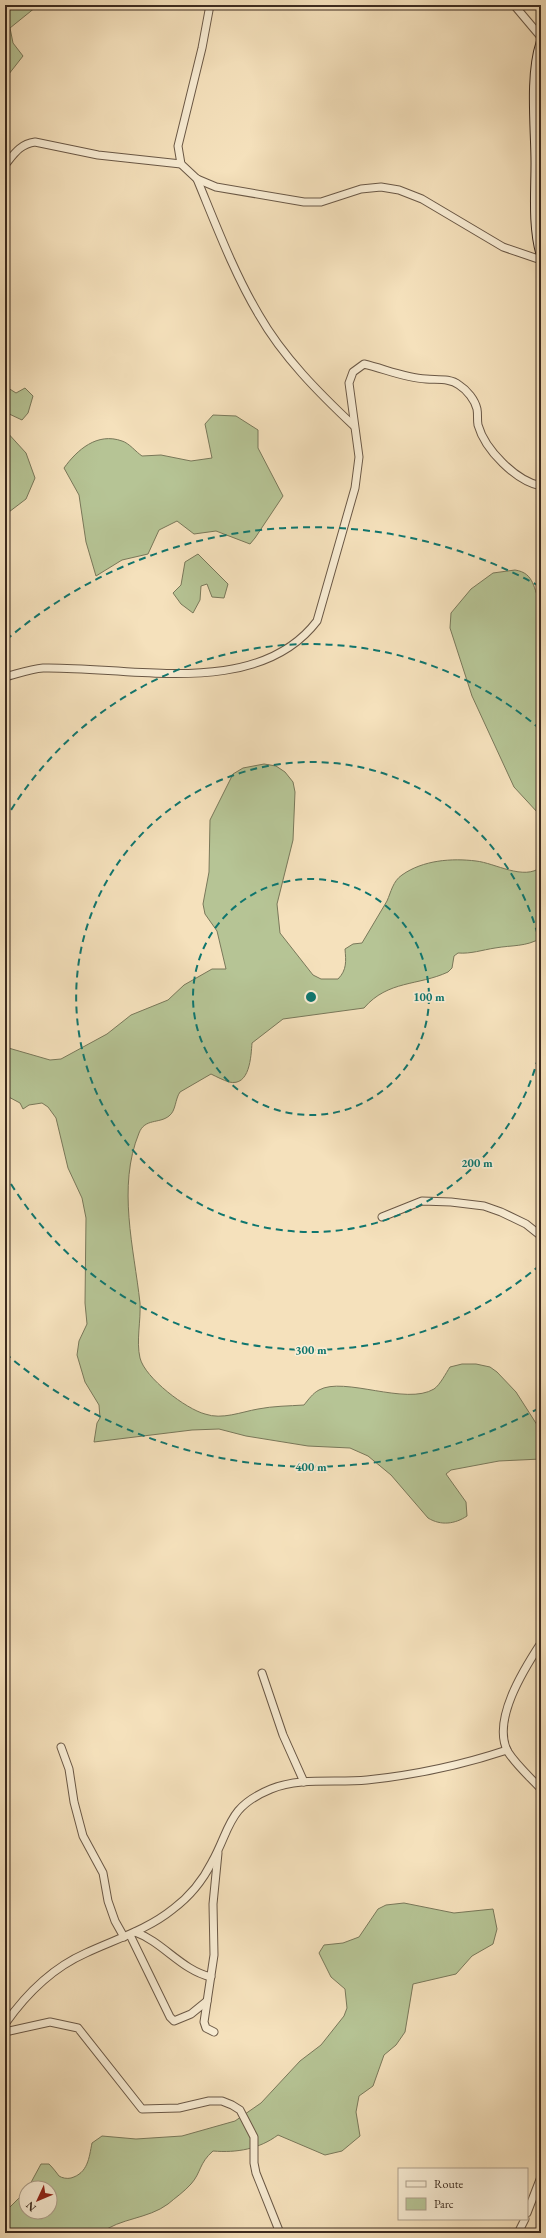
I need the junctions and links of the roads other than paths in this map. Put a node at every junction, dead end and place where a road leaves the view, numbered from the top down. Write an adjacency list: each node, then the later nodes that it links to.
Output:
1 (210, 5): 6 (street)
2 (514, 5): 3 (street)
3 (541, 37)
4 (541, 43): 5 (street)
5 (538, 82): 9 (street)
6 (181, 164): 7 (street); 8 (street)
7 (5, 165)
8 (197, 179): 10 (street); 11 (street)
9 (541, 254)
10 (541, 260)
11 (354, 426): 12 (street); 13 (street)
12 (541, 486)
13 (5, 677)
14 (382, 1217): 15 (street)
15 (541, 1236)
16 (541, 1644): 19 (street)
17 (262, 1673): 20 (street)
18 (61, 1747): 23 (street)
19 (508, 1750): 20 (street); 21 (street)
20 (304, 1782): 22 (street)
21 (541, 1789)
22 (218, 1850): 23 (street); 24 (street)
23 (130, 1935): 24 (street); 25 (street); 26 (street)
24 (211, 1977): 25 (street)
25 (208, 1999): 28 (street)
26 (5, 2024)
27 (5, 2032): 32 (street)
28 (214, 2032)
29 (541, 2176): 30 (street)
30 (528, 2210)
31 (524, 2220): 33 (street)
32 (280, 2233)
33 (518, 2233)

